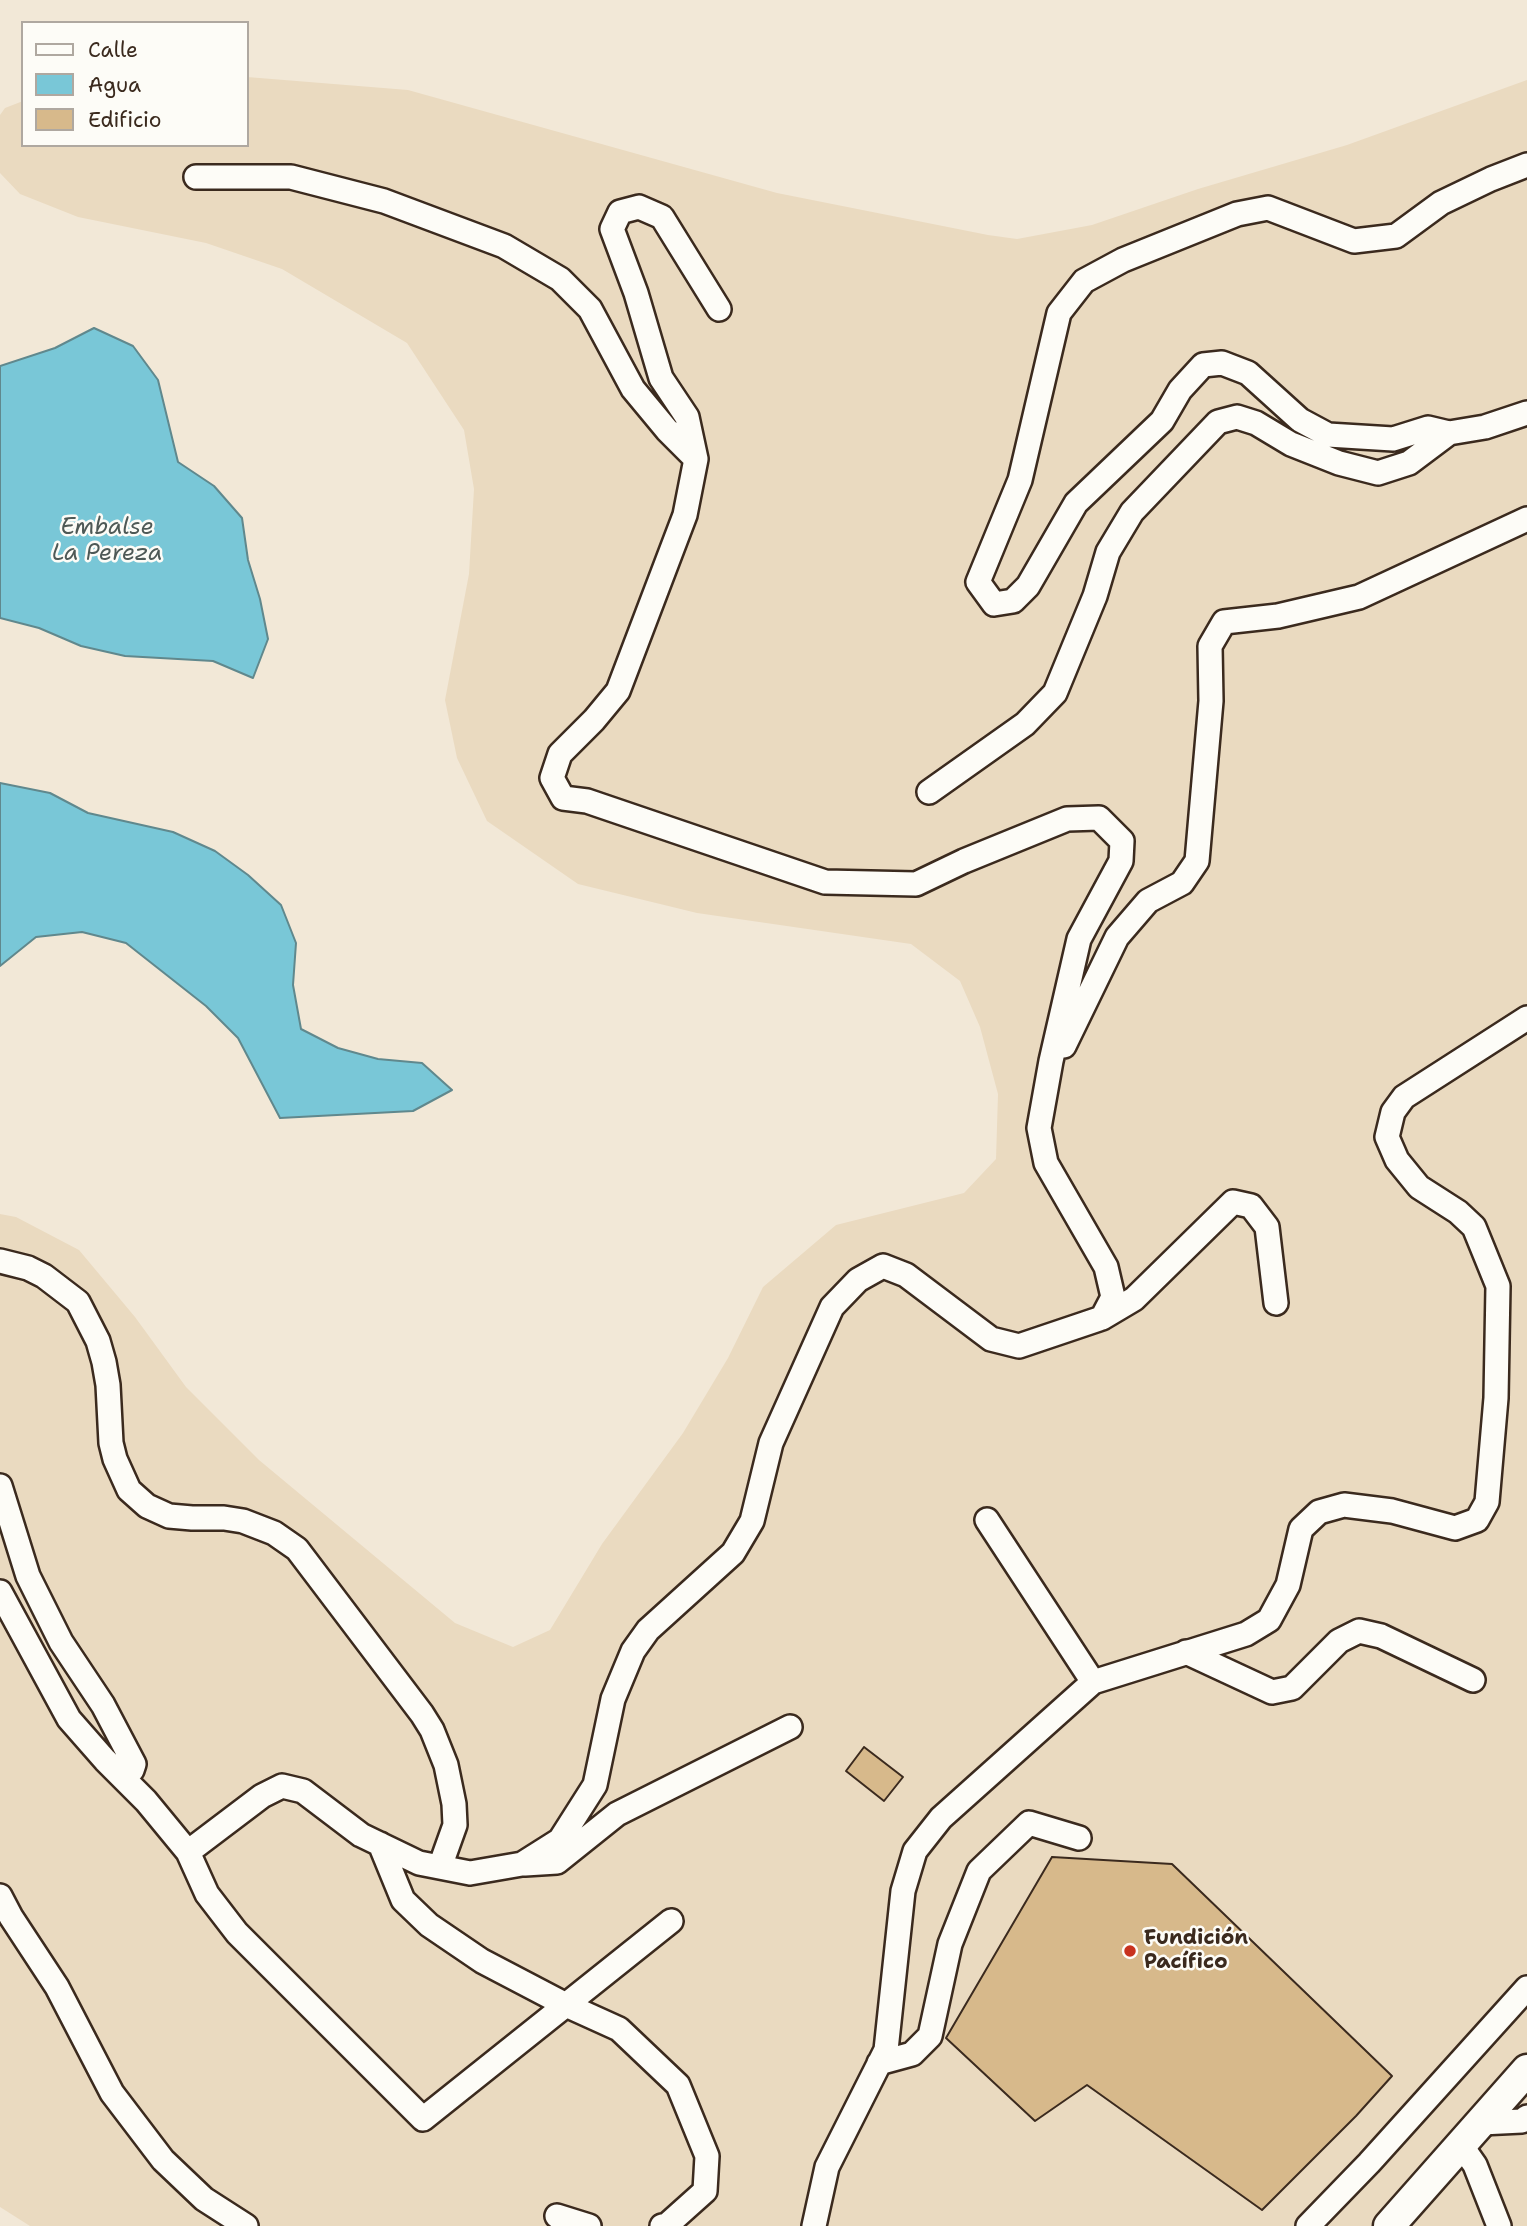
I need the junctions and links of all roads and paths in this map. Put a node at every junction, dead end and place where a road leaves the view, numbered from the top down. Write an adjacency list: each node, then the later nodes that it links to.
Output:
1 (1527, 165): 5 (street)
2 (196, 177): 6 (street)
3 (719, 309): 6 (street)
4 (1527, 413): 5 (street)
5 (1449, 433): 8 (street)
6 (696, 459): 10 (street)
7 (1527, 519): 10 (street)
8 (929, 792)
9 (1527, 1018): 17 (street)
10 (1048, 1080): 13 (street)
11 (0, 1261): 26 (street)
12 (1276, 1303): 13 (street)
13 (1101, 1318): 25 (street)
14 (0, 1486): 21 (street)
15 (987, 1520): 19 (street)
16 (0, 1592): 21 (street)
17 (1186, 1652): 18 (street); 19 (street)
18 (1473, 1680)
19 (1093, 1682): 31 (street)
20 (790, 1727): 25 (street)
21 (124, 1778): 24 (street)
22 (1079, 1839): 31 (street)
23 (380, 1844): 24 (street); 26 (street); 30 (street)
24 (188, 1852): 30 (street)
25 (522, 1864): 26 (street)
26 (440, 1867)
27 (0, 1896): 36 (street)
28 (671, 1921): 30 (street)
29 (1527, 1988): 40 (street)
30 (566, 2005): 38 (street)
31 (879, 2063): 39 (street)
32 (1527, 2070): 34 (main road)
33 (1527, 2117): 34 (street)
34 (1471, 2134): 41 (main road); 42 (street)
35 (557, 2216): 37 (street)
36 (246, 2226)
37 (589, 2226)
38 (662, 2226)
39 (814, 2226)
40 (1308, 2226)
41 (1389, 2226)
42 (1499, 2226)

